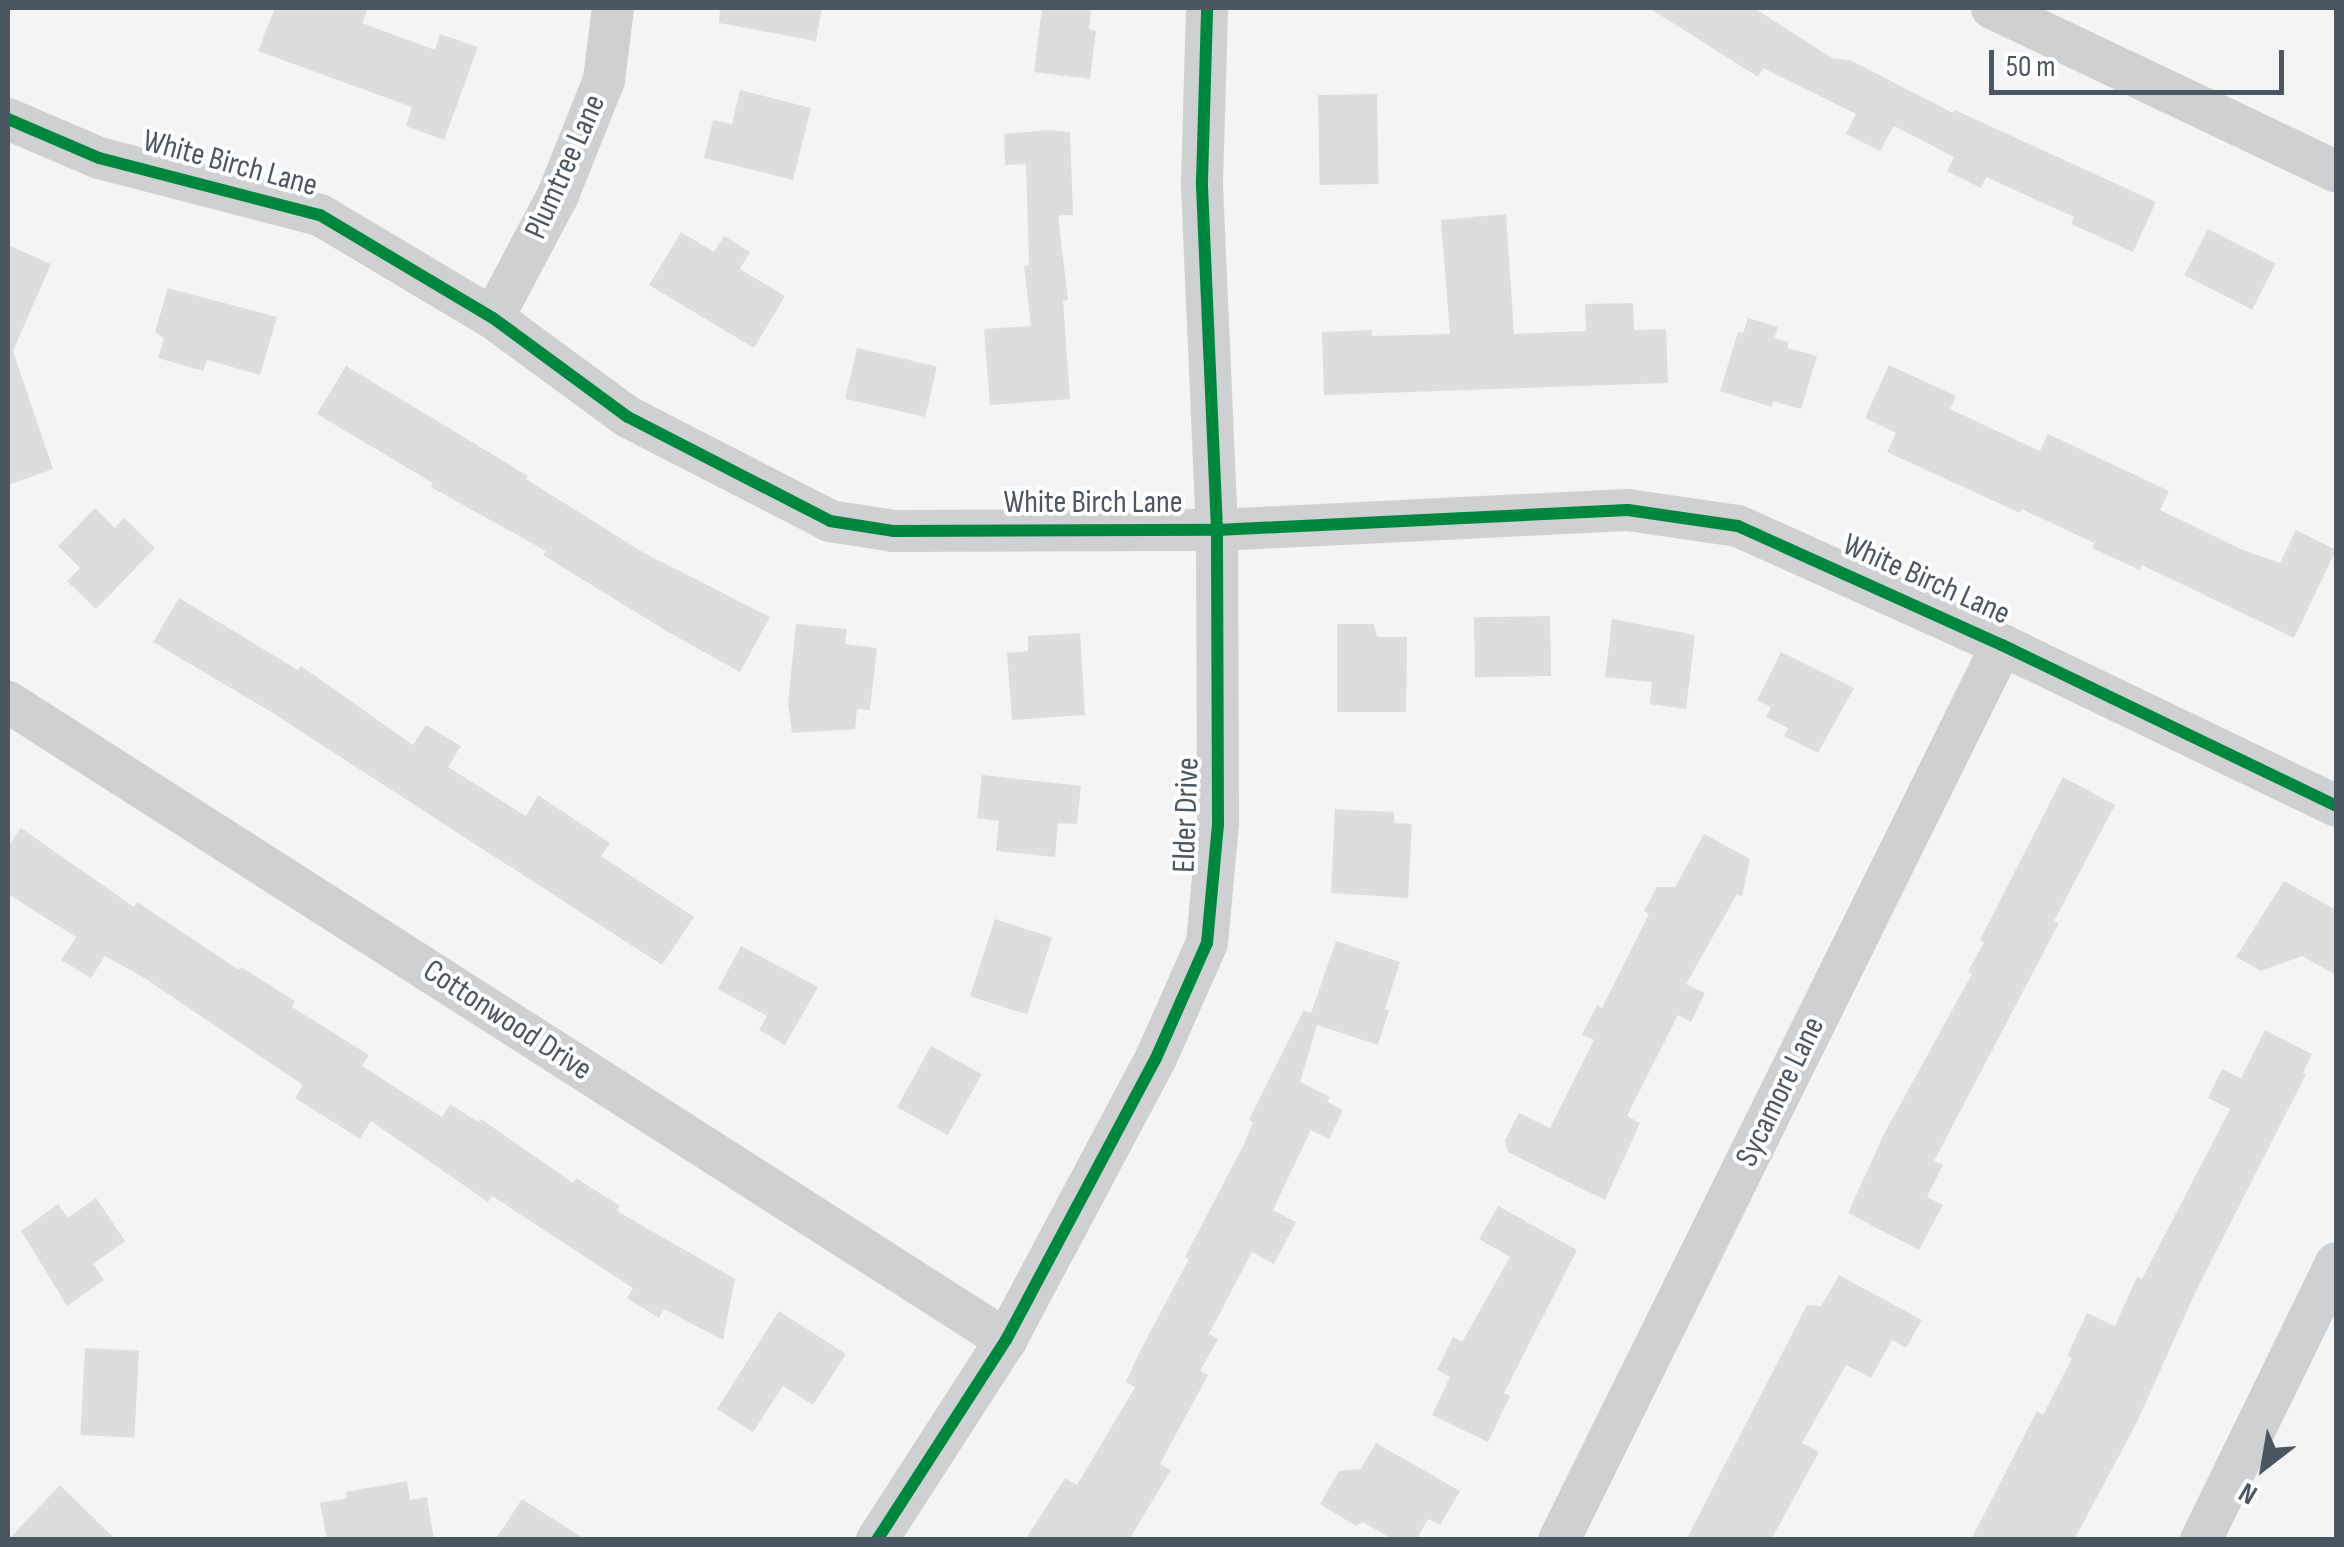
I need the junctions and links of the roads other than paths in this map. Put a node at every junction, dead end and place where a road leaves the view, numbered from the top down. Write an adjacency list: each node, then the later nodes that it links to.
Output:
1 (613, 8): 6 (street, Plumtree Lane)
2 (1207, 8): 7 (street, Elder Drive)
3 (1992, 8): 5 (street)
4 (8, 119): 6 (street, White Birch Lane)
5 (2336, 171)
6 (492, 318): 7 (street, White Birch Lane)
7 (1217, 530): 8 (street, White Birch Lane); 12 (street, Elder Drive)
8 (2002, 644): 10 (street, White Birch Lane); 14 (street, Sycamore Lane)
9 (8, 702): 12 (street, Cottonwood Drive)
10 (2336, 806)
11 (2336, 1263): 15 (street)
12 (1006, 1340): 13 (street, Elder Drive)
13 (877, 1540)
14 (1559, 1540)
15 (2201, 1540)

